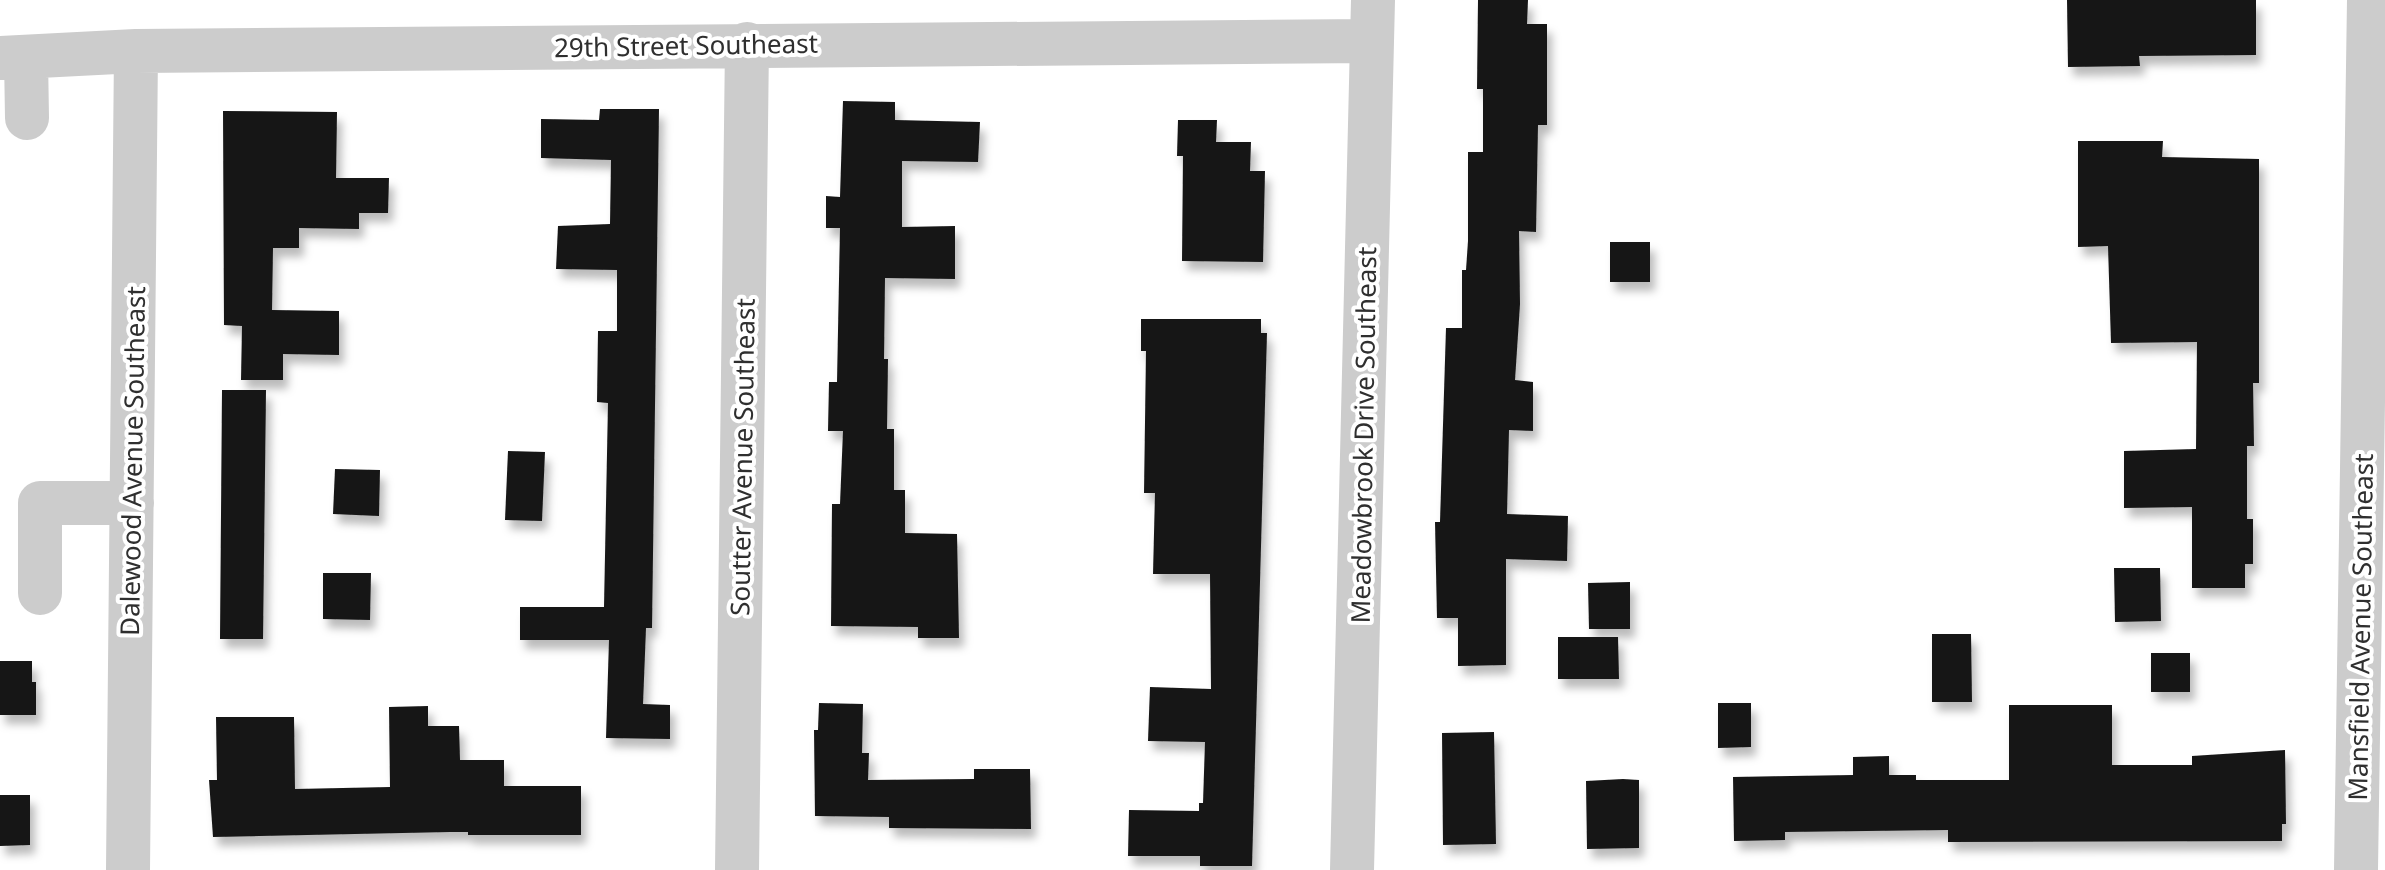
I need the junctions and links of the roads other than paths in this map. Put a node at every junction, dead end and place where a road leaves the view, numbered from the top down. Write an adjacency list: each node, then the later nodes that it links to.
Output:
1 (2369, 0): 12 (street, Mansfield Avenue Southeast)
2 (1372, 20): 3 (street, 29th Street Southeast); 11 (street, Meadowbrook Drive Southeast)
3 (747, 44): 4 (street, 29th Street Southeast); 10 (street, Soutter Avenue Southeast)
4 (136, 51): 5 (street, 29th Street Southeast); 7 (street, Dalewood Avenue Southeast)
5 (13, 58): 6 (street)
6 (27, 118)
7 (132, 503): 8 (street); 9 (street, Dalewood Avenue Southeast)
8 (40, 593)
9 (128, 870)
10 (737, 870)
11 (1352, 870)
12 (2356, 870)

